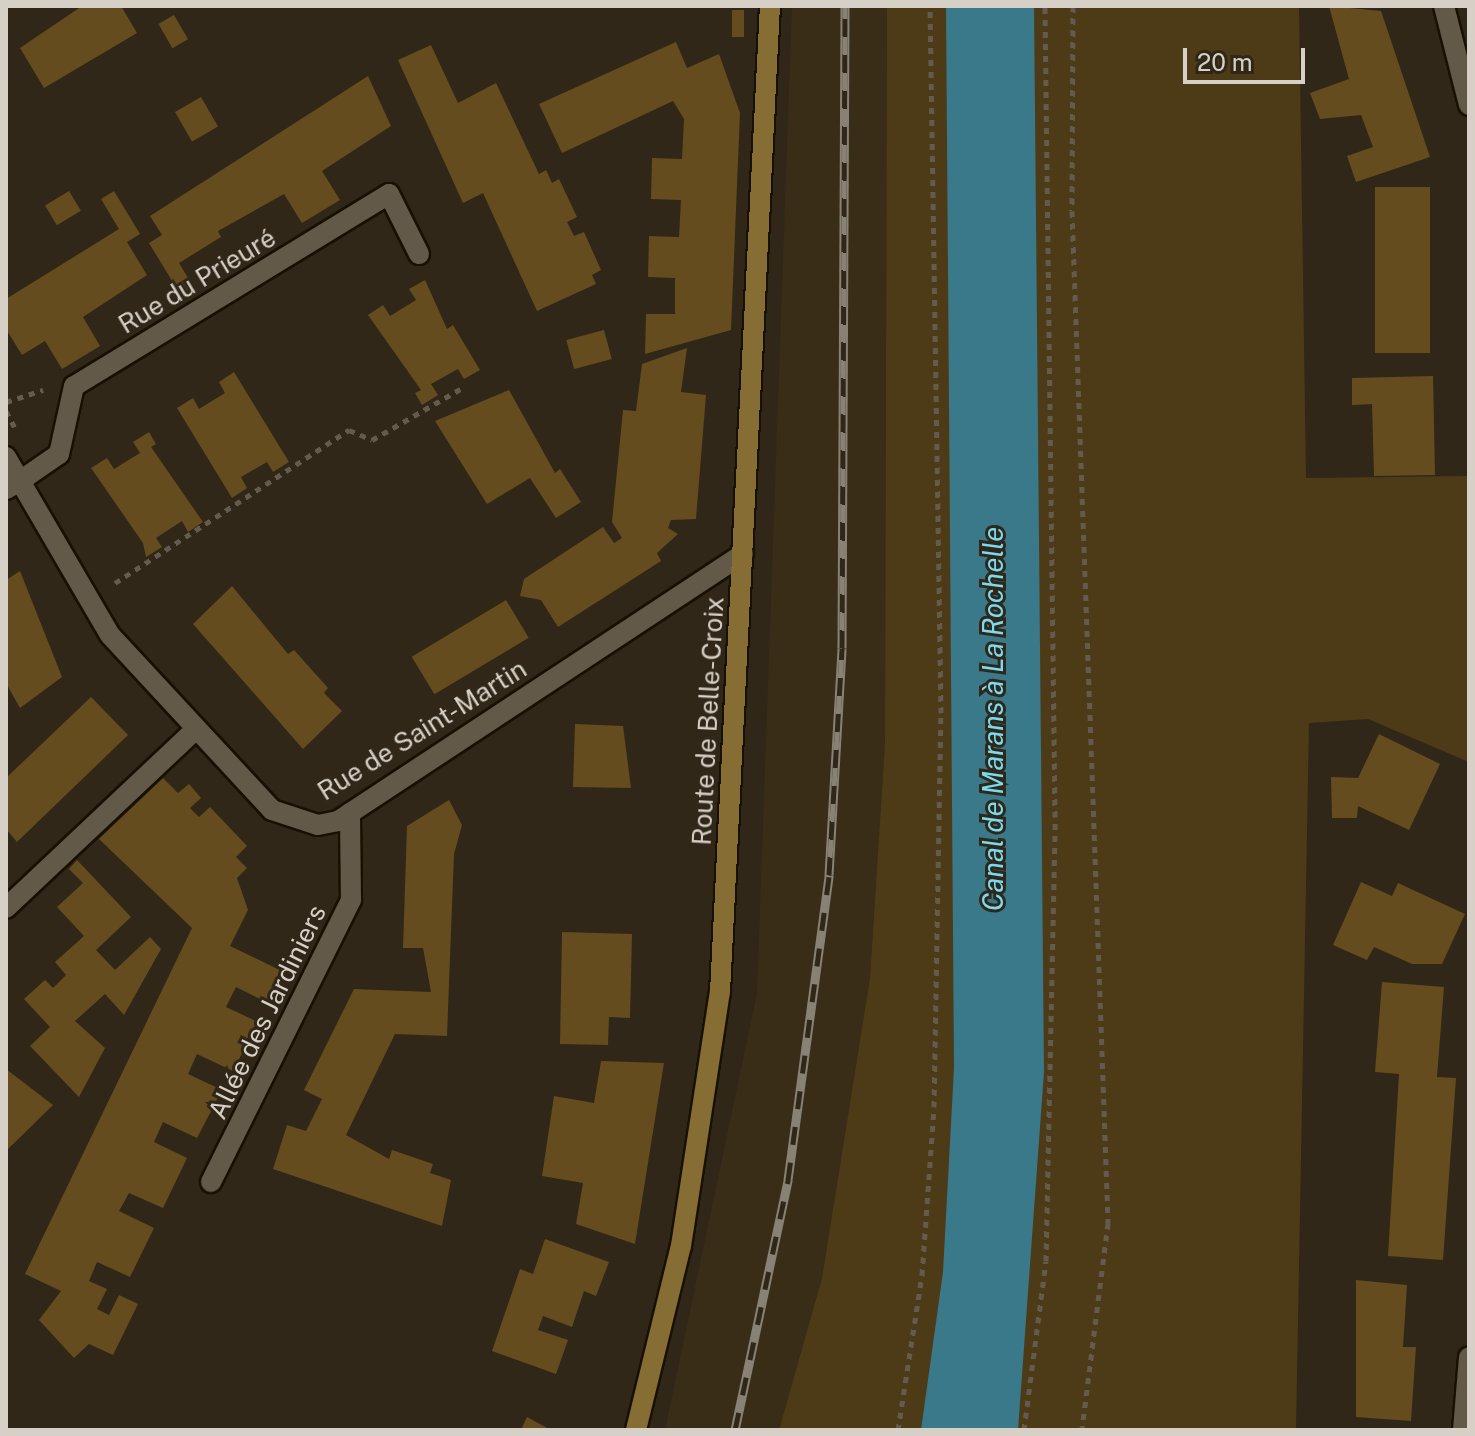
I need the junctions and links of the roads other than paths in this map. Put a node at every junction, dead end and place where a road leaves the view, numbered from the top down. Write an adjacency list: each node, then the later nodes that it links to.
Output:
1 (770, 6): 7 (street, Route de Belle-Croix)
2 (1444, 6): 3 (street)
3 (1469, 105)
4 (419, 254): 6 (street, Rue du Prieuré)
5 (6, 457): 6 (street, Rue de Saint-Martin)
6 (13, 485): 8 (street, Rue de Saint-Martin)
7 (743, 554): 9 (street, Rue de Saint-Martin); 13 (street, Route de Belle-Croix)
8 (195, 730): 9 (street, Rue de Saint-Martin); 10 (street)
9 (350, 813): 11 (street, Allée des Jardiniers)
10 (6, 908)
11 (211, 1182)
12 (1469, 1357): 14 (street)
13 (636, 1430)
14 (1463, 1430)

